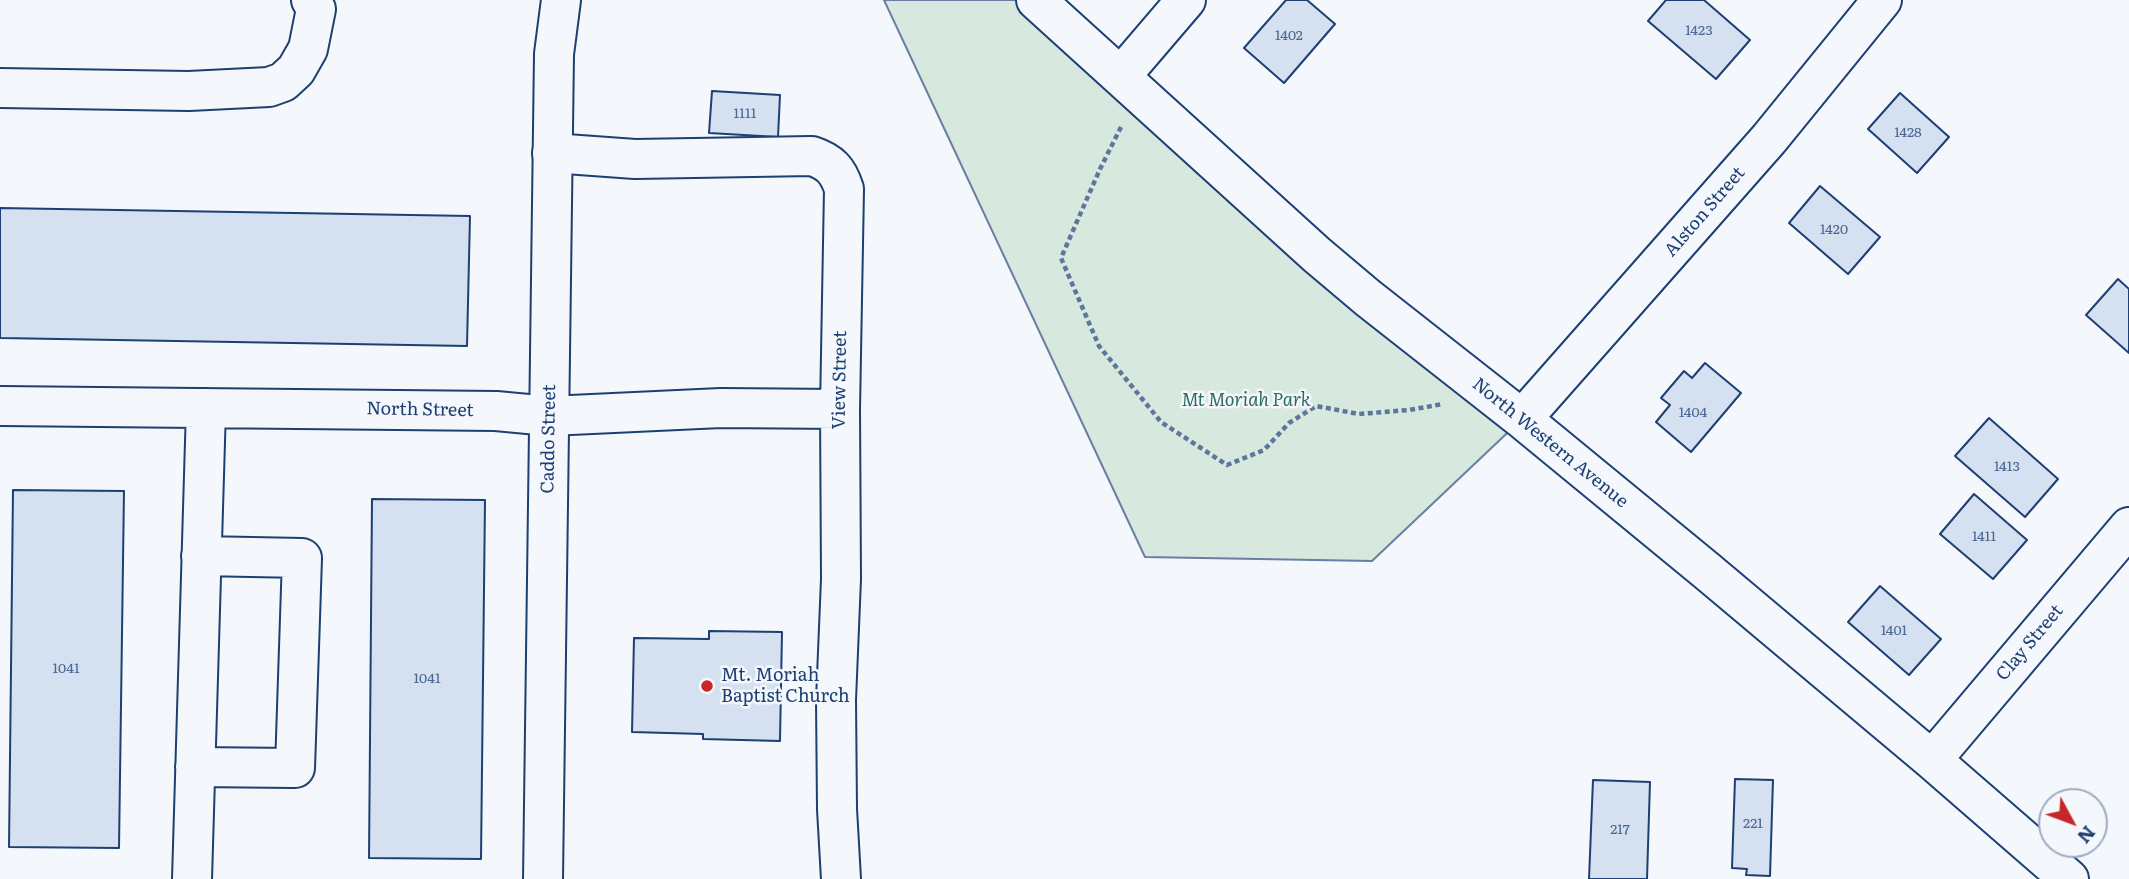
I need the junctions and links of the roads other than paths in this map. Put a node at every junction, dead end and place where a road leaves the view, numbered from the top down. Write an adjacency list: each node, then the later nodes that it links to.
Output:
1 (312, 0): 9 (street)
2 (553, 0): 7 (street)
3 (561, 0): 7 (street, Caddo Street)
4 (1036, 0): 8 (street, North Western Avenue)
5 (1186, 0): 8 (street)
6 (1882, 0): 15 (street, Alston Street)
7 (554, 54): 10 (street, Caddo Street)
8 (1130, 84): 15 (street, North Western Avenue)
9 (0, 88)
10 (552, 153): 13 (street, View Street); 14 (street, Caddo Street)
11 (0, 406): 12 (street, North Street)
12 (205, 408): 14 (street, North Street); 17 (street)
13 (840, 409): 14 (street, North Street); 22 (street, View Street)
14 (549, 416): 21 (street, Caddo Street)
15 (1522, 419): 18 (street, North Western Avenue)
16 (2129, 527): 18 (street, Clay Street)
17 (201, 555): 19 (street); 19 (street)
18 (1932, 760): 23 (street, North Western Avenue)
19 (195, 767): 20 (street)
20 (192, 879)
21 (543, 879)
22 (841, 879)
23 (2069, 879)

